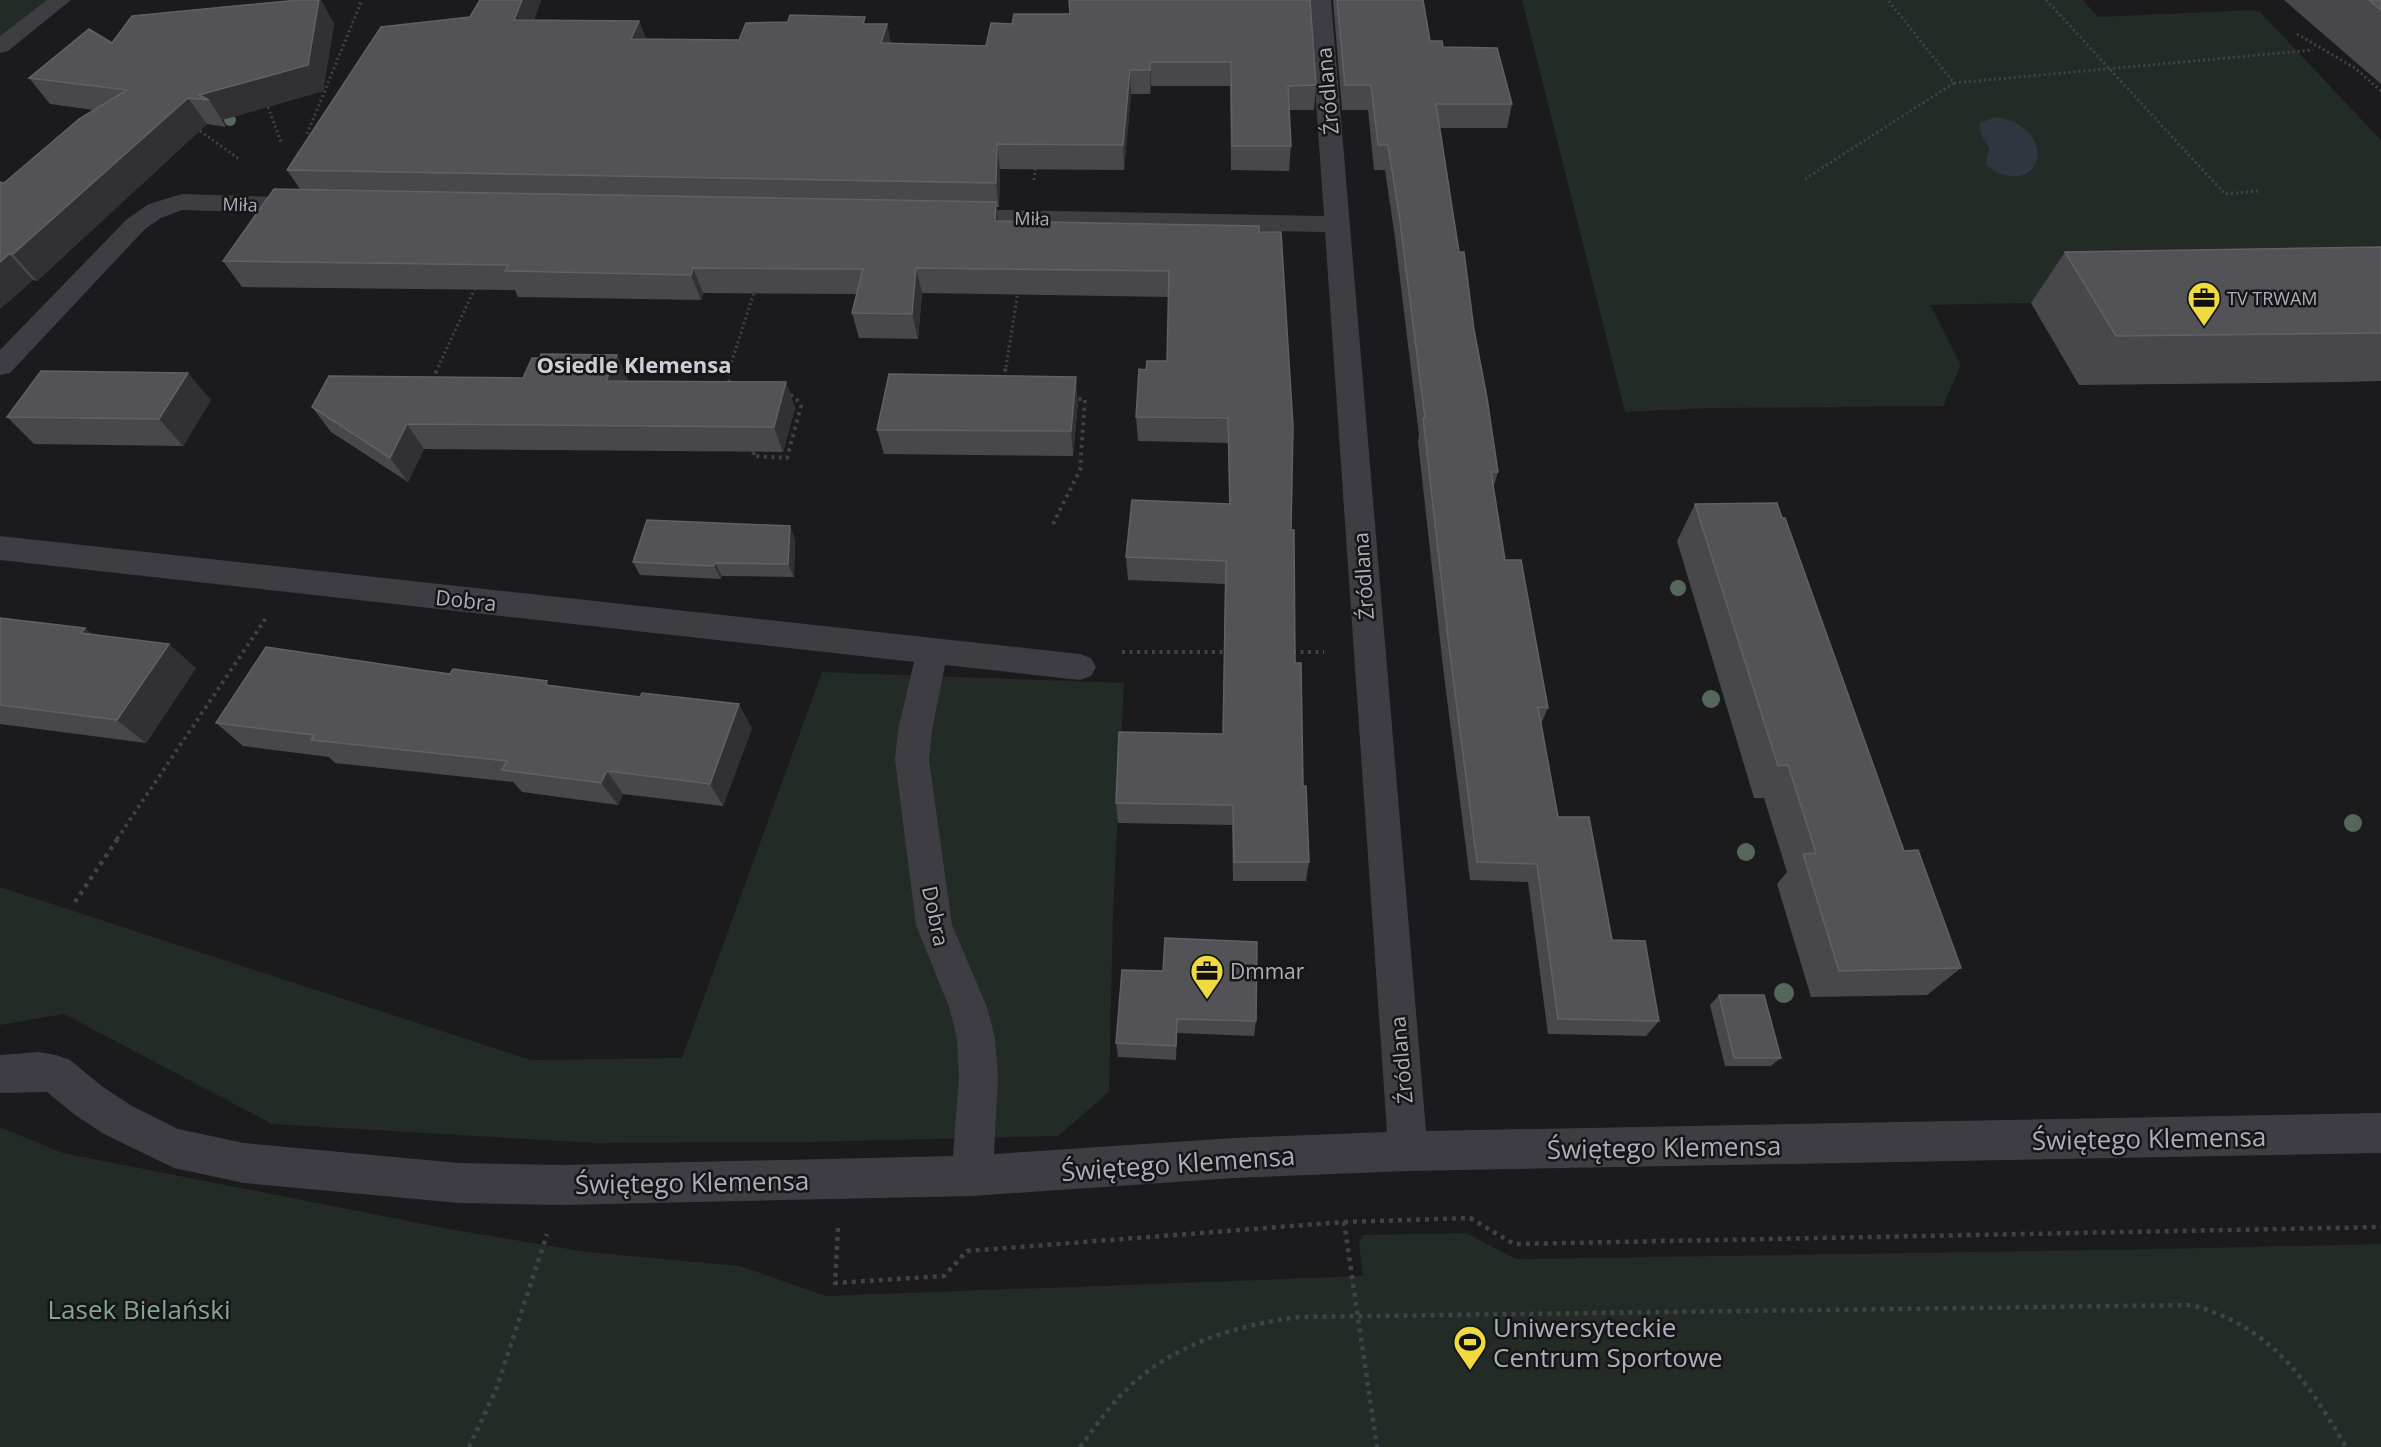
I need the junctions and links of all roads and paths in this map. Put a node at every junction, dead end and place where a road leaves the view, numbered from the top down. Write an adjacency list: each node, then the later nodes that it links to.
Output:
1 (60, 0): 7 (street)
2 (362, 0): 14 (path)
3 (1320, 0): 23 (street, Źródlana)
4 (1888, 0): 10 (path)
5 (2046, 0): 9 (path)
6 (2297, 34): 11 (path)
7 (0, 46)
8 (2313, 50): 9 (path)
9 (2110, 70): 10 (path); 20 (path)
10 (1954, 83): 18 (path)
11 (2381, 91)
12 (268, 107): 15 (path)
13 (194, 126): 16 (path)
14 (307, 134)
15 (281, 142)
16 (239, 159)
17 (1036, 163): 19 (path)
18 (1805, 179)
19 (1033, 186)
20 (2258, 191)
21 (327, 207): 27 (street, Miła)
22 (932, 217): 23 (street, Miła)
23 (1338, 224): 41 (street, Źródlana)
24 (480, 278): 29 (path)
25 (757, 282): 30 (path)
26 (1018, 290): 28 (path)
27 (0, 366)
28 (1003, 382)
29 (431, 383)
30 (737, 390)
31 (778, 393): 33 (path)
32 (1074, 399): 34 (path)
33 (754, 452)
34 (1053, 524)
35 (0, 548): 37 (street, Dobra)
36 (270, 612): 43 (path)
37 (932, 652): 42 (street, Dobra); 47 (street, Dobra)
38 (1111, 652): 39 (path)
39 (1230, 652)
40 (1290, 652): 41 (path)
41 (1368, 652): 46 (street, Źródlana)
42 (1080, 667)
43 (75, 902)
44 (0, 1074): 49 (street, Świętego Klemensa)
45 (2381, 1133): 46 (street, Świętego Klemensa)
46 (1408, 1151): 47 (street, Świętego Klemensa)
47 (972, 1176): 48 (street, Świętego Klemensa)
48 (841, 1179): 49 (street, Świętego Klemensa); 50 (path)
49 (563, 1185): 53 (path)
50 (1344, 1222): 51 (path); 52 (path)
51 (2381, 1227)
52 (1358, 1317): 54 (path); 55 (path); 56 (path)
53 (469, 1447)
54 (1080, 1447)
55 (1377, 1447)
56 (2346, 1447)

